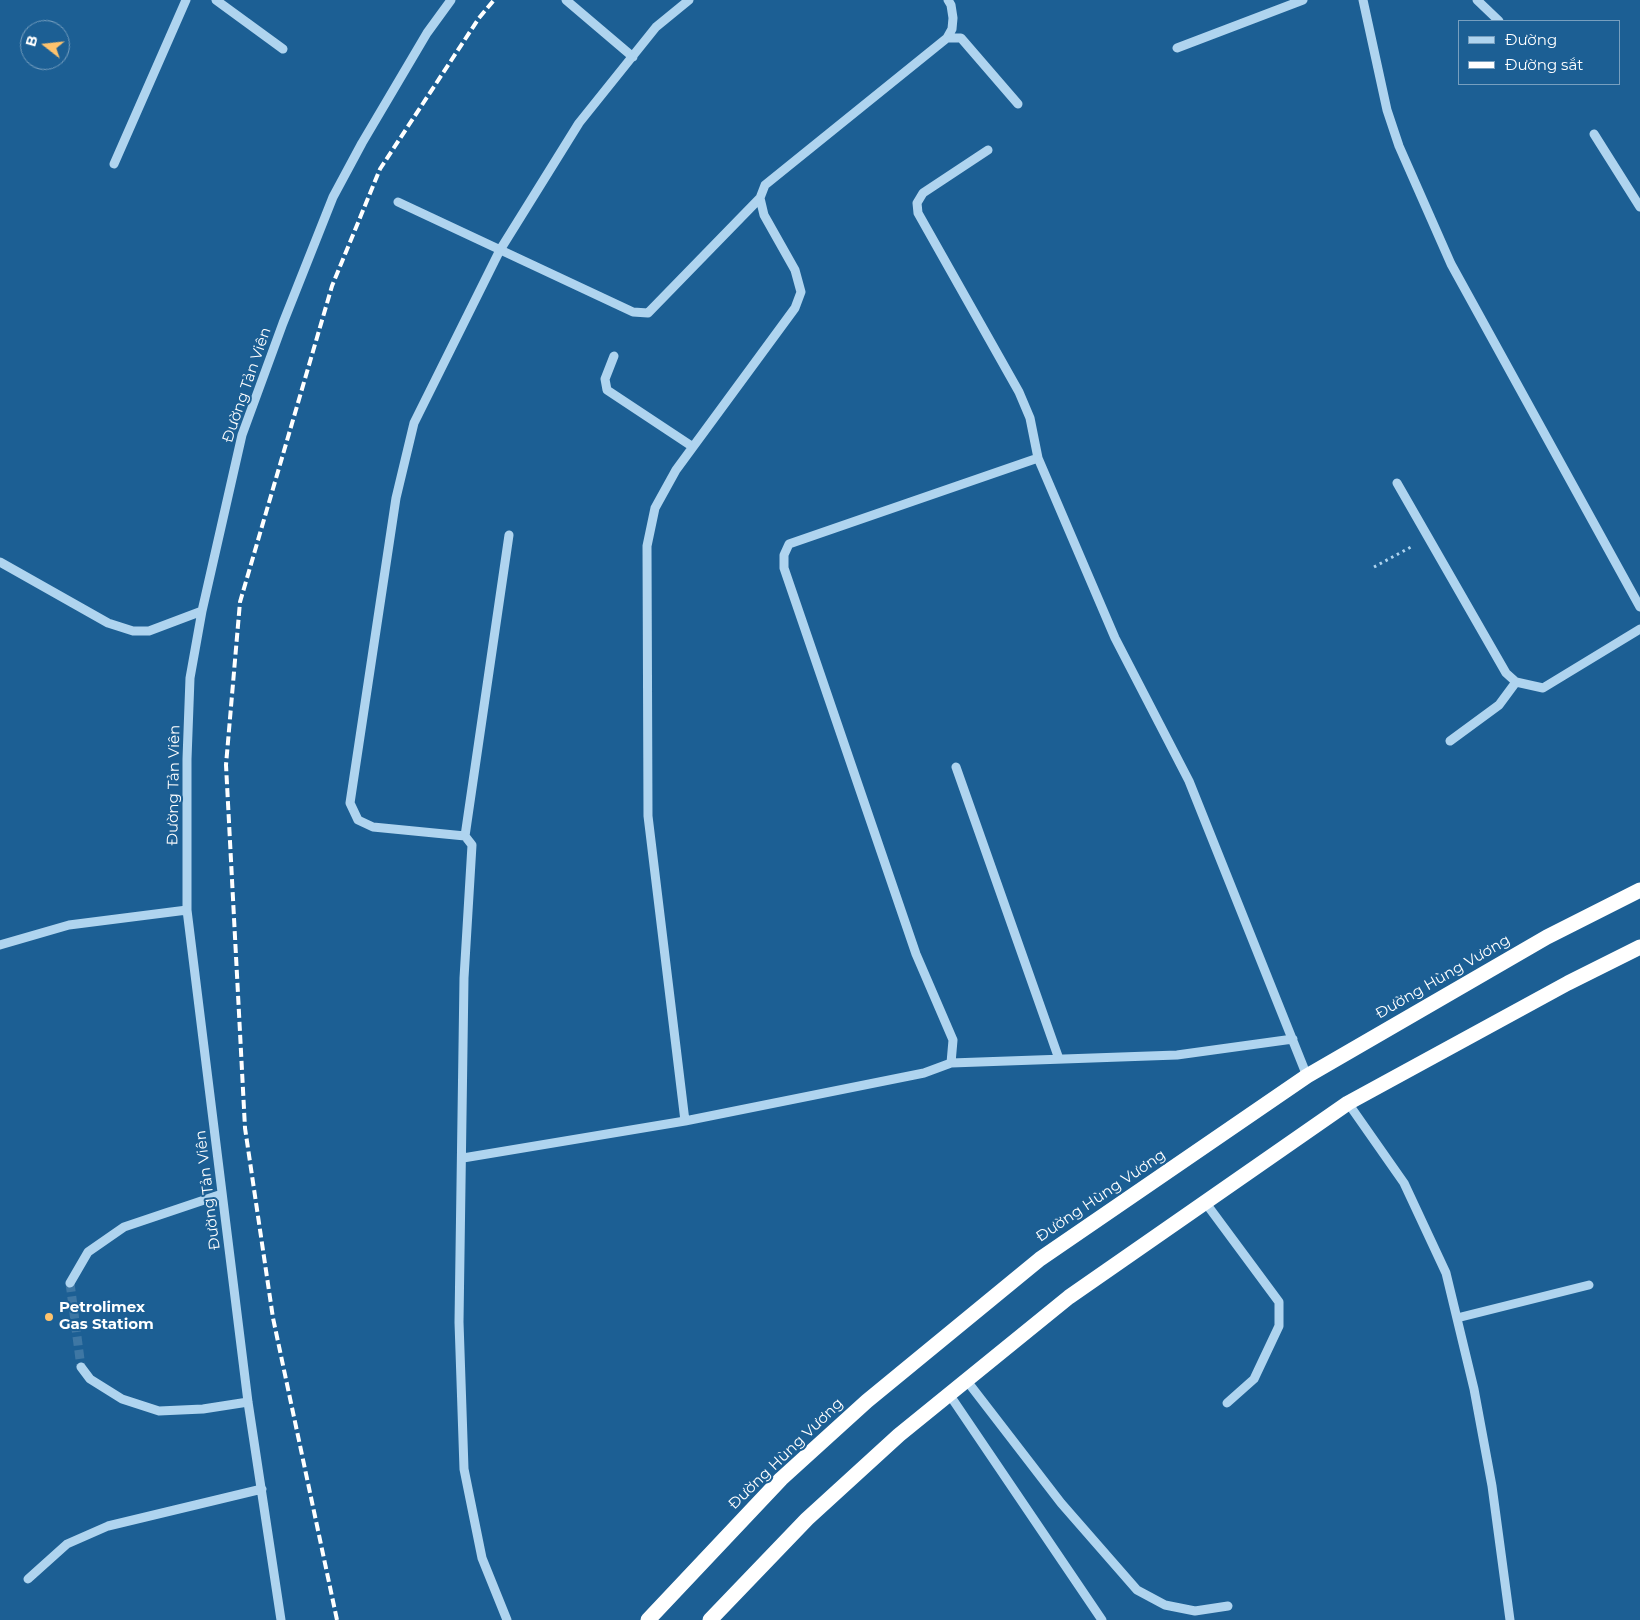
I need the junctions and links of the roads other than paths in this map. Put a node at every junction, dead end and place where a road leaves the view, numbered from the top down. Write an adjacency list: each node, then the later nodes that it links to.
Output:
1 (186, 0): 18 (street)
2 (216, 0): 13 (street)
3 (451, 0): 30 (street, Đường Tản Viên)
4 (566, 0): 14 (street)
5 (689, 0): 14 (street)
6 (948, 0): 11 (street)
7 (1304, 0): 12 (street)
8 (1363, 0): 29 (street)
9 (1477, 0): 10 (street)
10 (1498, 20)
11 (947, 38): 15 (street); 19 (street)
12 (1176, 48)
13 (283, 49)
14 (633, 57): 22 (street)
15 (1018, 104)
16 (1594, 134): 21 (street)
17 (988, 150): 25 (street)
18 (114, 164)
19 (760, 198): 22 (street); 24 (street)
20 (398, 202): 22 (street)
21 (1640, 207)
22 (500, 250): 35 (street)
23 (614, 356): 24 (street)
24 (693, 447): 45 (street)
25 (1038, 458): 40 (street); 42 (street)
26 (1397, 484): 32 (street)
27 (509, 535): 35 (street)
28 (0, 562): 30 (street)
29 (1640, 607)
30 (202, 612): 37 (street, Đường Tản Viên)
31 (1640, 629): 32 (street)
32 (1516, 682): 33 (street)
33 (1450, 741)
34 (956, 767): 41 (street)
35 (465, 836): 46 (street)
36 (1640, 890): 43 (highway, Đường Hùng Vương)
37 (187, 910): 38 (street); 47 (street, Đường Tản Viên)
38 (0, 944)
39 (1640, 947): 44 (highway)
40 (1293, 1039): 41 (street); 43 (street)
41 (1058, 1059): 42 (street)
42 (951, 1063): 45 (street)
43 (1307, 1076): 62 (highway, Đường Hùng Vương)
44 (1348, 1103): 48 (highway); 51 (street)
45 (685, 1121): 46 (street)
46 (463, 1158): 61 (street)
47 (222, 1194): 49 (street); 55 (street, Đường Tản Viên)
48 (1205, 1202): 53 (highway); 56 (street)
49 (70, 1283)
50 (1589, 1285): 51 (street)
51 (1457, 1318): 65 (street)
52 (81, 1367): 55 (street)
53 (967, 1381): 54 (highway); 59 (street)
54 (949, 1394): 63 (highway); 64 (street)
55 (248, 1402): 57 (street, Đường Tản Viên)
56 (1227, 1403)
57 (262, 1489): 58 (street); 60 (street, Đường Tản Viên)
58 (28, 1579)
59 (1228, 1606)
60 (281, 1620)
61 (507, 1620)
62 (648, 1620)
63 (710, 1620)
64 (1102, 1620)
65 (1510, 1620)

